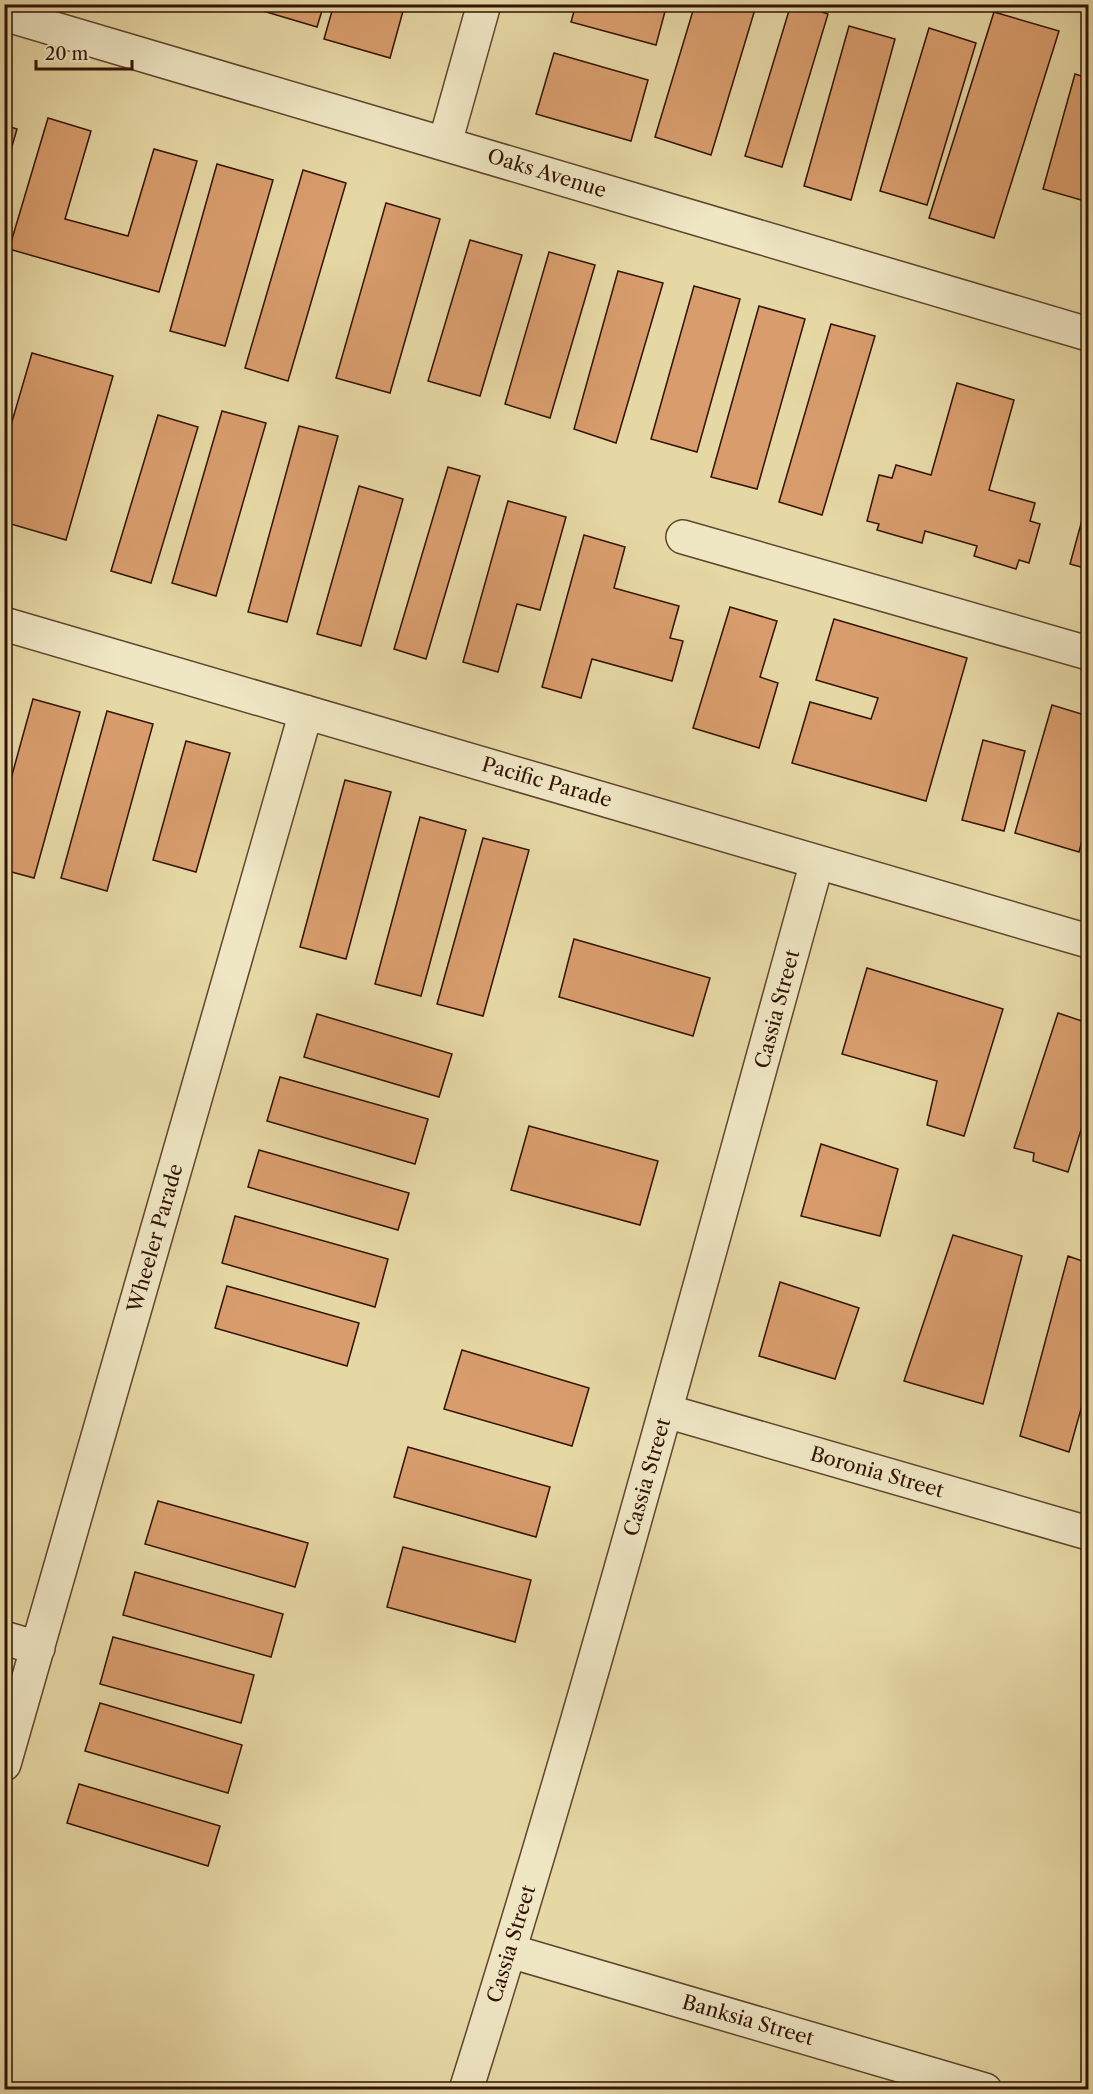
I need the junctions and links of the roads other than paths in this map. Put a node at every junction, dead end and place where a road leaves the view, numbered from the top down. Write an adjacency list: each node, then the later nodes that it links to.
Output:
1 (484, 4): 3 (street)
2 (4, 14): 3 (street, Oaks Avenue)
3 (446, 143): 4 (street, Oaks Avenue)
4 (1089, 334)
5 (683, 537): 7 (street)
6 (4, 624): 8 (street, Pacific Parade)
7 (1089, 653)
8 (306, 712): 9 (street, Pacific Parade); 14 (street, Wheeler Parade)
9 (817, 862): 10 (street, Pacific Parade); 11 (street, Cassia Street)
10 (1089, 940)
11 (666, 1411): 12 (street, Boronia Street); 16 (street, Cassia Street)
12 (1089, 1533)
13 (4, 1638): 14 (street)
14 (38, 1648): 15 (street, Wheeler Parade)
15 (4, 1764)
16 (510, 1951): 17 (street, Cassia Street); 18 (street, Banksia Street)
17 (466, 2090)
18 (985, 2090)

